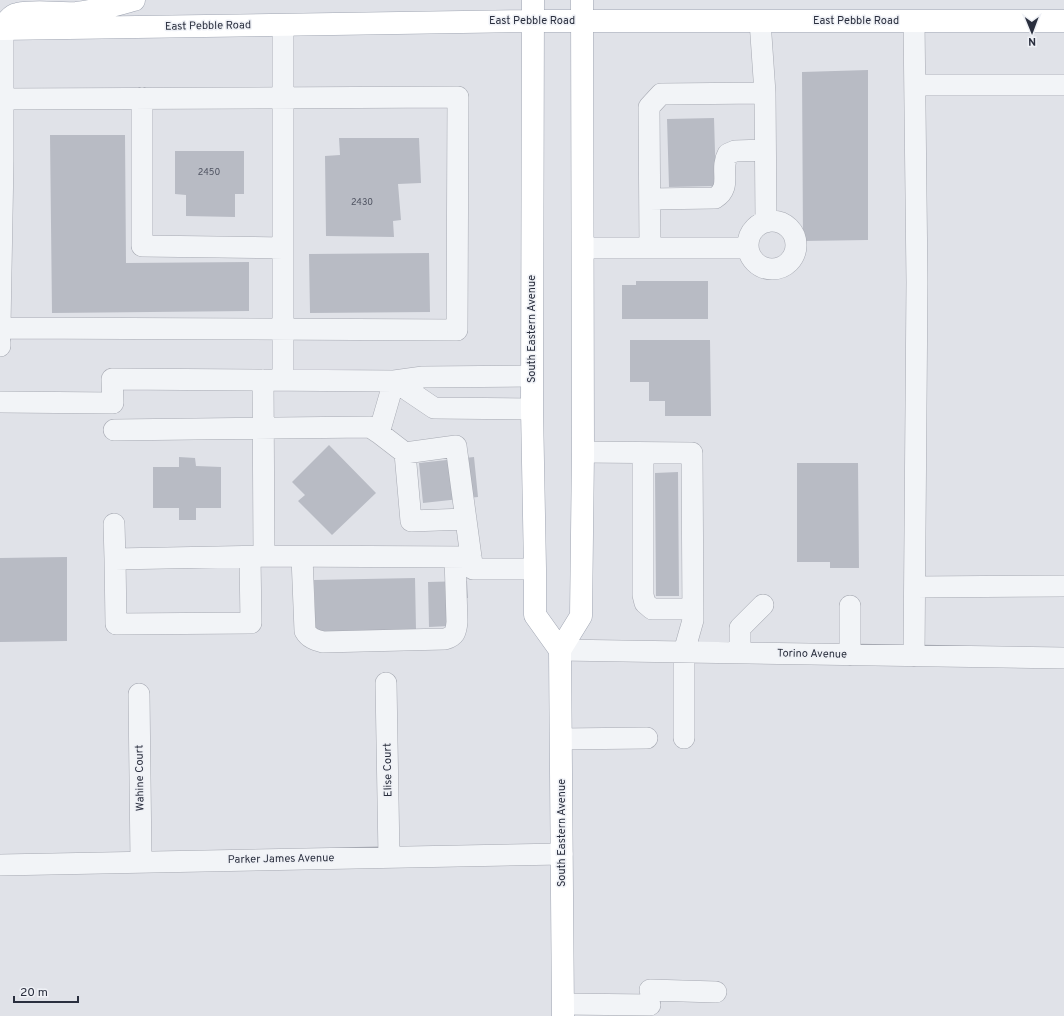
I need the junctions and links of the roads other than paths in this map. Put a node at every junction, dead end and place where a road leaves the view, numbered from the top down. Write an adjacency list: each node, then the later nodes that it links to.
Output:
1 (134, 0): 8 (main road)
2 (532, 10): 3 (main road, East Pebble Road); 7 (main road, East Pebble Road); 27 (main road, South Eastern Avenue)
3 (582, 11): 4 (main road, East Pebble Road); 20 (main road)
4 (760, 21): 5 (main road, East Pebble Road); 11 (street)
5 (914, 21): 6 (main road, East Pebble Road); 9 (street)
6 (1064, 21)
7 (283, 25): 8 (main road, East Pebble Road); 13 (street)
8 (2, 29): 14 (street)
9 (914, 85): 10 (street); 46 (street)
10 (1064, 85)
11 (764, 93): 15 (street); 17 (street)
12 (142, 98): 13 (street); 14 (street); 19 (street)
13 (283, 98): 19 (street); 24 (street)
14 (3, 99): 16 (street)
15 (765, 150): 17 (street); 18 (street)
16 (1, 160): 23 (street)
17 (650, 199): 21 (street)
18 (766, 222): 22 (street); 22 (street)
19 (283, 248): 24 (street)
20 (583, 248): 21 (street); 35 (main road)
21 (650, 248): 22 (street)
22 (748, 248)
23 (0, 327): 24 (street)
24 (283, 330): 28 (street)
25 (0, 342): 26 (street)
26 (0, 346)
27 (532, 376): 29 (street); 31 (main road, South Eastern Avenue)
28 (273, 380): 29 (street); 30 (street); 32 (street)
29 (394, 381): 31 (street); 34 (street)
30 (0, 402)
31 (532, 410): 44 (main road, South Eastern Avenue)
32 (264, 428): 33 (street); 34 (street); 41 (street)
33 (114, 430)
34 (379, 433): 36 (street)
35 (583, 452): 37 (street); 50 (main road)
36 (405, 453): 38 (street); 38 (street)
37 (643, 453): 49 (street); 49 (street)
38 (466, 519): 42 (street)
39 (114, 524): 43 (street)
40 (302, 556): 41 (street); 42 (street); 42 (street)
41 (257, 557): 43 (street); 43 (street)
42 (463, 557): 44 (street)
43 (115, 559)
44 (535, 569): 50 (main road, South Eastern Avenue)
45 (1064, 586): 46 (street)
46 (915, 587): 54 (street)
47 (763, 605): 52 (street)
48 (850, 606): 53 (street)
49 (693, 609): 51 (street)
50 (560, 650): 51 (street, Torino Avenue); 60 (main road, South Eastern Avenue)
51 (684, 652): 52 (street, Torino Avenue); 59 (street)
52 (740, 652): 53 (street, Torino Avenue)
53 (850, 655): 54 (street, Torino Avenue)
54 (914, 656): 55 (street, Torino Avenue)
55 (1064, 658)
56 (386, 683): 62 (street, Elise Court)
57 (139, 694): 63 (street, Wahine Court)
58 (647, 738): 60 (street)
59 (684, 738)
60 (561, 739): 61 (main road, South Eastern Avenue)
61 (562, 854): 62 (street, Parker James Avenue); 66 (main road, South Eastern Avenue)
62 (389, 857): 63 (street, Parker James Avenue)
63 (141, 861): 64 (street, Parker James Avenue)
64 (0, 864)
65 (716, 992): 66 (street)
66 (563, 1010)

